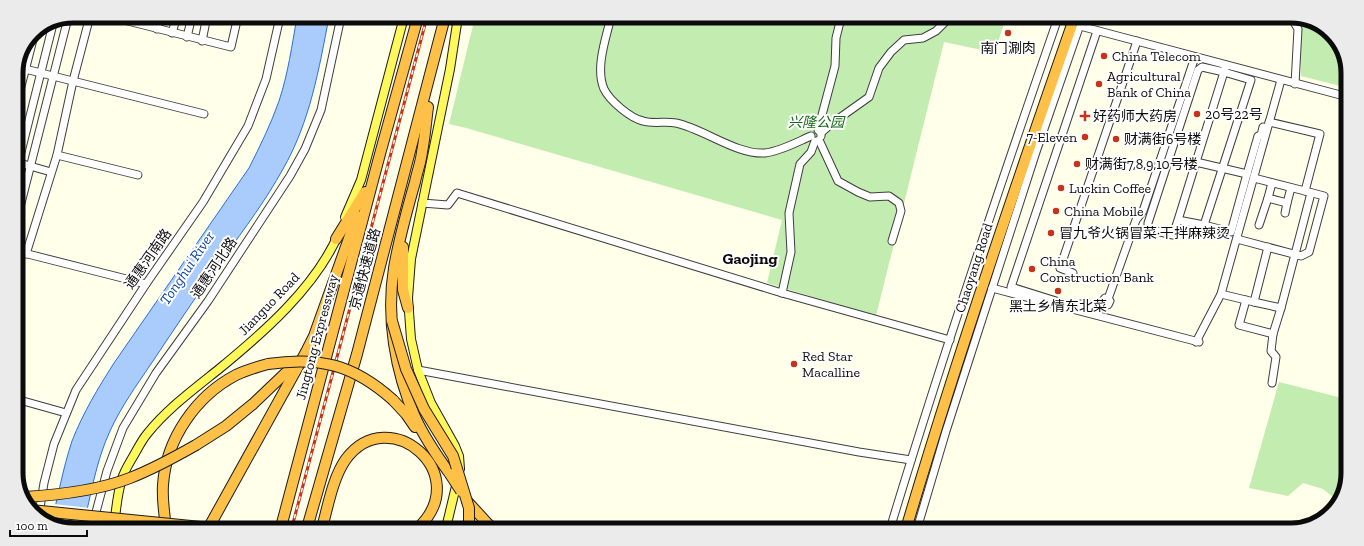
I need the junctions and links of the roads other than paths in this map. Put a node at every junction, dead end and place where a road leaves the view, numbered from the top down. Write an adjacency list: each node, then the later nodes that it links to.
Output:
1 (88, 23): 41 (street)
2 (138, 23): 24 (street)
3 (158, 23): 26 (street)
4 (175, 23): 28 (street)
5 (190, 23): 29 (street)
6 (206, 23): 30 (street)
7 (236, 23): 30 (street)
8 (278, 23): 78 (street, 通惠河南路)
9 (340, 23): 99 (street, 通惠河北路)
10 (402, 23): 71 (main road, Jianguo Road)
11 (416, 23): 48 (highway)
12 (444, 23): 36 (highway, 京通快速道路)
13 (457, 23): 63 (main road)
14 (610, 23): 46 (street)
15 (840, 23): 46 (street)
16 (944, 23): 46 (street)
17 (1066, 23): 79 (street, Chaoyang Road)
18 (1066, 23): 88 (street, Chaoyang Road)
19 (1066, 23): 112 (highway, Chaoyang Road)
20 (1066, 23): 113 (highway, Chaoyang Road)
21 (1075, 23): 27 (street)
22 (1295, 23): 42 (street)
23 (67, 24): 38 (street)
24 (142, 25): 26 (street)
25 (52, 28): 37 (street)
26 (157, 28): 28 (street)
27 (1097, 31): 31 (street); 33 (street)
28 (172, 33): 29 (street)
29 (187, 37): 30 (street)
30 (202, 40)
31 (1137, 41): 33 (street); 77 (street)
32 (32, 44): 35 (street)
33 (1195, 57): 34 (street)
34 (1225, 68): 40 (street); 50 (street); 53 (street); 66 (street)
35 (25, 69): 37 (street); 39 (street)
36 (432, 71): 67 (highway); 105 (highway, 京通快速道路)
37 (41, 73): 38 (street); 47 (street)
38 (54, 76): 41 (street); 52 (street)
39 (23, 77)
40 (1281, 80): 42 (street); 45 (street)
41 (73, 81): 44 (street); 49 (street)
42 (1295, 84): 43 (street)
43 (1341, 95)
44 (204, 114)
45 (1268, 119): 56 (street); 60 (street)
46 (817, 136): 72 (street); 80 (street)
47 (23, 140)
48 (380, 154): 59 (highway); 104 (highway, Jingtong Expressway)
49 (57, 155): 54 (street); 55 (street)
50 (1196, 162): 53 (street); 66 (street)
51 (23, 164): 52 (street)
52 (31, 166): 54 (street); 61 (street)
53 (1223, 168): 56 (street); 69 (street)
54 (51, 172): 75 (street)
55 (138, 175)
56 (1250, 176): 57 (street); 69 (street); 70 (street)
57 (1272, 183): 58 (street); 62 (street)
58 (1291, 188): 60 (street); 64 (street)
59 (365, 192): 71 (highway); 89 (highway)
60 (1308, 192): 76 (street); 76 (street)
61 (23, 196)
62 (1268, 198): 64 (street); 68 (street)
63 (422, 203): 80 (street); 84 (main road)
64 (1287, 203): 65 (street)
65 (1284, 214)
66 (1178, 220): 69 (street)
67 (405, 221): 84 (highway); 86 (highway)
68 (1260, 225)
69 (1204, 226)
70 (1237, 238): 73 (street); 81 (street)
71 (336, 239): 100 (main road, Jianguo Road)
72 (892, 241)
73 (1268, 247): 76 (street); 83 (street)
74 (23, 253): 75 (street)
75 (26, 254): 78 (street)
76 (1295, 254): 85 (street)
77 (1073, 273)
78 (146, 284): 93 (street, 通惠河南路)
79 (992, 288): 81 (street); 114 (street, Chaoyang Road)
80 (782, 293): 88 (street)
81 (1221, 294): 82 (street)
82 (1246, 300): 83 (street); 87 (street)
83 (1254, 302): 85 (street)
84 (408, 308): 90 (main road)
85 (1281, 308): 87 (street)
86 (392, 321): 94 (highway); 109 (highway, bridge)
87 (1273, 334): 91 (street)
88 (950, 340): 95 (street, Chaoyang Road)
89 (306, 352): 96 (highway, bridge); 103 (highway)
90 (418, 370): 95 (street); 108 (main road)
91 (1272, 383)
92 (23, 401): 93 (street)
93 (66, 413): 97 (street, 通惠河南路)
94 (434, 450): 102 (highway, bridge); 110 (highway, bridge)
95 (911, 460): 111 (street, Chaoyang Road)
96 (29, 497)
97 (40, 510)
98 (41, 511): 101 (highway, bridge)
99 (93, 523)
100 (114, 523)
101 (161, 523)
102 (166, 523)
103 (211, 523)
104 (281, 523)
105 (308, 523)
106 (323, 523): 107 (highway)
107 (422, 523)
108 (447, 523)
109 (469, 523)
110 (487, 523)
111 (892, 523)
112 (903, 523)
113 (908, 523)
114 (919, 523)

